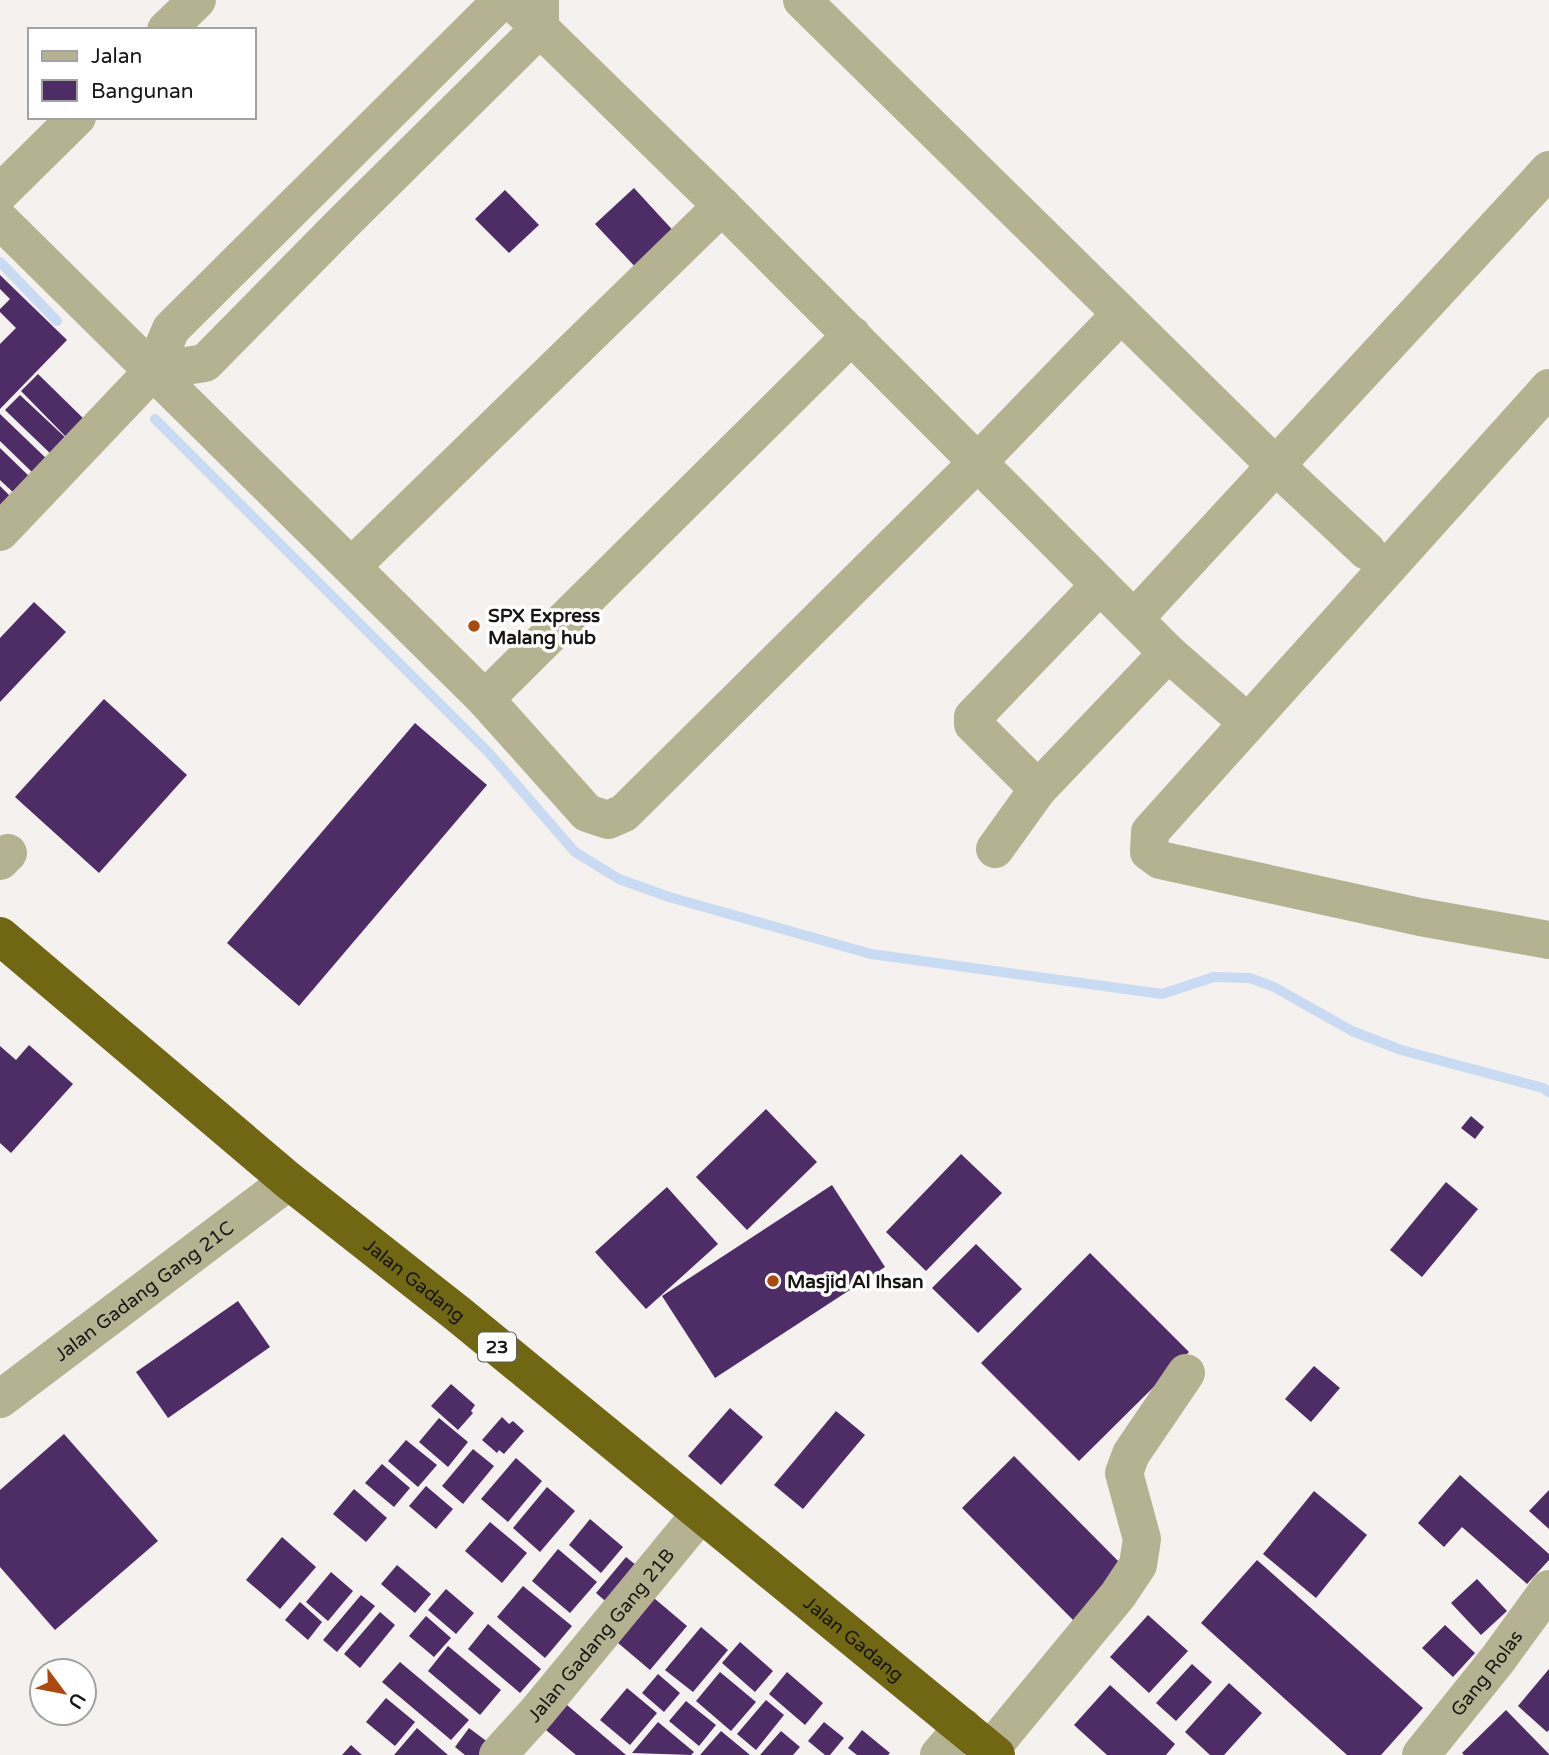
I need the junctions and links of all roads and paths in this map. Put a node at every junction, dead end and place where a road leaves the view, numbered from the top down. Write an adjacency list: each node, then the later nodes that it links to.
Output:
1 (197, 0): 6 (street)
2 (502, 0): 9 (street)
3 (511, 0): 5 (street)
4 (802, 0): 14 (street)
5 (540, 14): 11 (street); 13 (street)
6 (168, 28)
7 (75, 119): 10 (street)
8 (1549, 170): 19 (street)
9 (313, 191): 13 (street); 16 (street)
10 (0, 193)
11 (722, 206): 15 (street); 22 (street)
12 (0, 220): 16 (street)
13 (344, 222): 16 (street)
14 (1121, 314): 18 (street); 19 (street)
15 (852, 335): 18 (street); 26 (street)
16 (153, 372): 20 (street); 22 (street)
17 (1549, 388): 31 (street)
18 (977, 463): 23 (street); 26 (street)
19 (1276, 466): 21 (street); 24 (street)
20 (0, 532)
21 (1367, 551)
22 (352, 566): 26 (street)
23 (1100, 586): 24 (street); 28 (street)
24 (1135, 619): 25 (street)
25 (1168, 653): 27 (street); 28 (street)
26 (485, 699)
27 (1231, 709)
28 (1038, 789): 29 (street)
29 (995, 849)
30 (0, 936): 32 (highway, Jalan Gadang / 23)
31 (1549, 940)
32 (289, 1181): 34 (street, Jalan Gadang Gang 21C); 35 (highway, Jalan Gadang / 23)
33 (1186, 1373): 37 (street)
34 (0, 1399)
35 (701, 1513): 37 (highway, Jalan Gadang / 23); 38 (street, Jalan Gadang Gang 21B)
36 (1549, 1589): 39 (street, Gang Rolas)
37 (972, 1747)
38 (498, 1755)
39 (1421, 1755)

